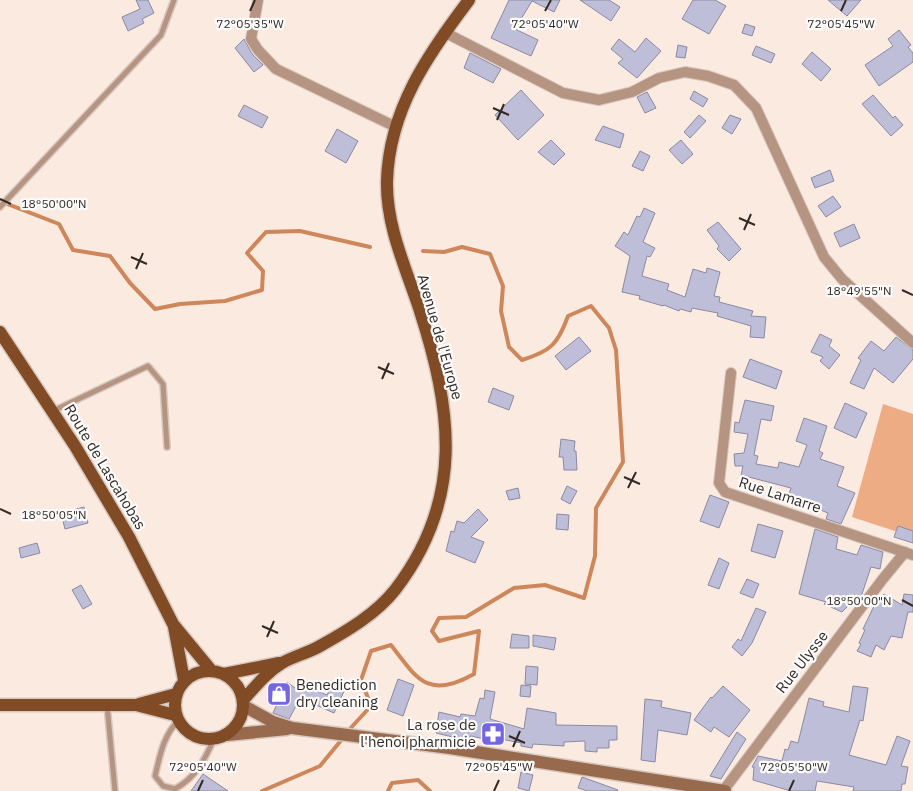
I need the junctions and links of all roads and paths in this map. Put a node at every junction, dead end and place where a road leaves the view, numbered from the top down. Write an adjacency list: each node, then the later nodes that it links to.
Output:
1 (174, 0): 6 (lane)
2 (258, 0): 5 (street)
3 (469, 0): 4 (main road, Avenue de l'Europe)
4 (444, 32): 5 (main road, Avenue de l'Europe); 8 (street)
5 (396, 127): 14 (main road, Avenue de l'Europe)
6 (0, 207)
7 (0, 332): 10 (main road, Route de Lascahobas)
8 (913, 343)
9 (731, 373): 12 (street, Rue Lamarre)
10 (53, 412): 11 (lane); 13 (main road, Route de Lascahobas)
11 (167, 447)
12 (909, 554): 27 (street, Rue Ulysse)
13 (173, 624): 15 (main road, Route de Lascahobas); 16 (main road, Route de Lascahobas)
14 (284, 662): 15 (main road, Avenue de l'Europe); 18 (main road, Avenue de l'Europe)
15 (217, 672): 16 (main road); 18 (main road)
16 (184, 680): 17 (main road)
17 (176, 694): 21 (main road); 22 (main road)
18 (244, 703): 23 (main road); 24 (main road)
19 (0, 705): 20 (main road)
20 (107, 705): 21 (main road); 26 (lane)
21 (136, 705): 22 (main road)
22 (177, 718): 25 (main road); 25 (lane)
23 (292, 728): 24 (main road); 27 (main road)
24 (227, 735): 25 (main road)
25 (214, 739)
26 (115, 791)
27 (724, 791)

